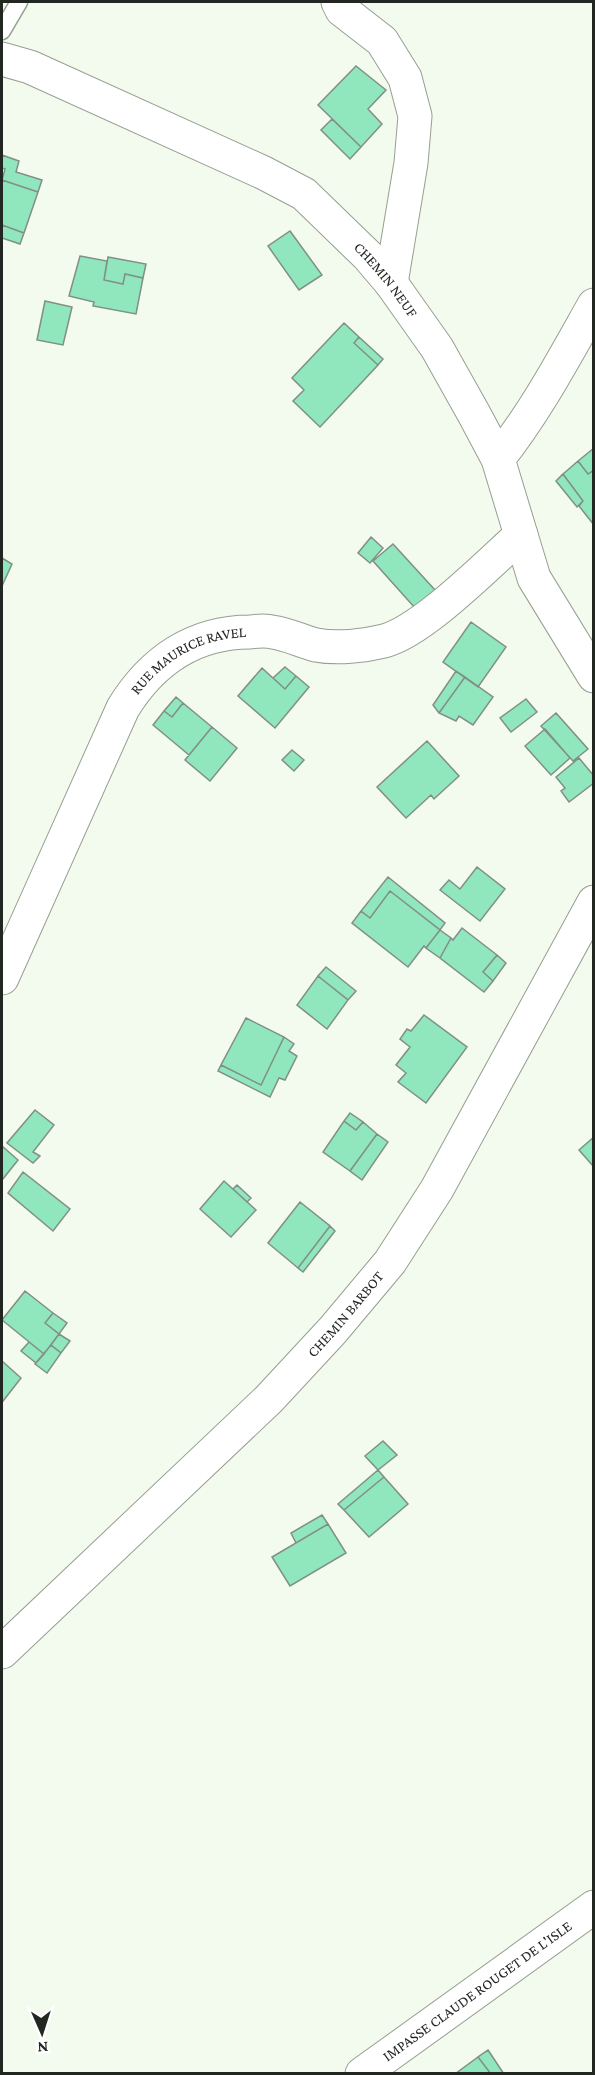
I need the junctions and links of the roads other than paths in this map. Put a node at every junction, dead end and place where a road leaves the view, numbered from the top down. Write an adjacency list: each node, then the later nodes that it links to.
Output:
1 (19, 2): 3 (lane)
2 (338, 2): 5 (street)
3 (2, 30)
4 (2, 59): 5 (street, CHEMIN NEUF)
5 (391, 283): 7 (street, CHEMIN NEUF)
6 (594, 305): 7 (street)
7 (498, 459): 8 (street, CHEMIN NEUF)
8 (520, 535): 9 (street, CHEMIN NEUF); 11 (street, RUE MAURICE RAVEL)
9 (594, 676)
10 (594, 902): 12 (street, CHEMIN BARBOT)
11 (2, 978)
12 (2, 1652)
13 (594, 1907): 14 (street, IMPASSE CLAUDE ROUGET DE L'ISLE)
14 (362, 2073)

